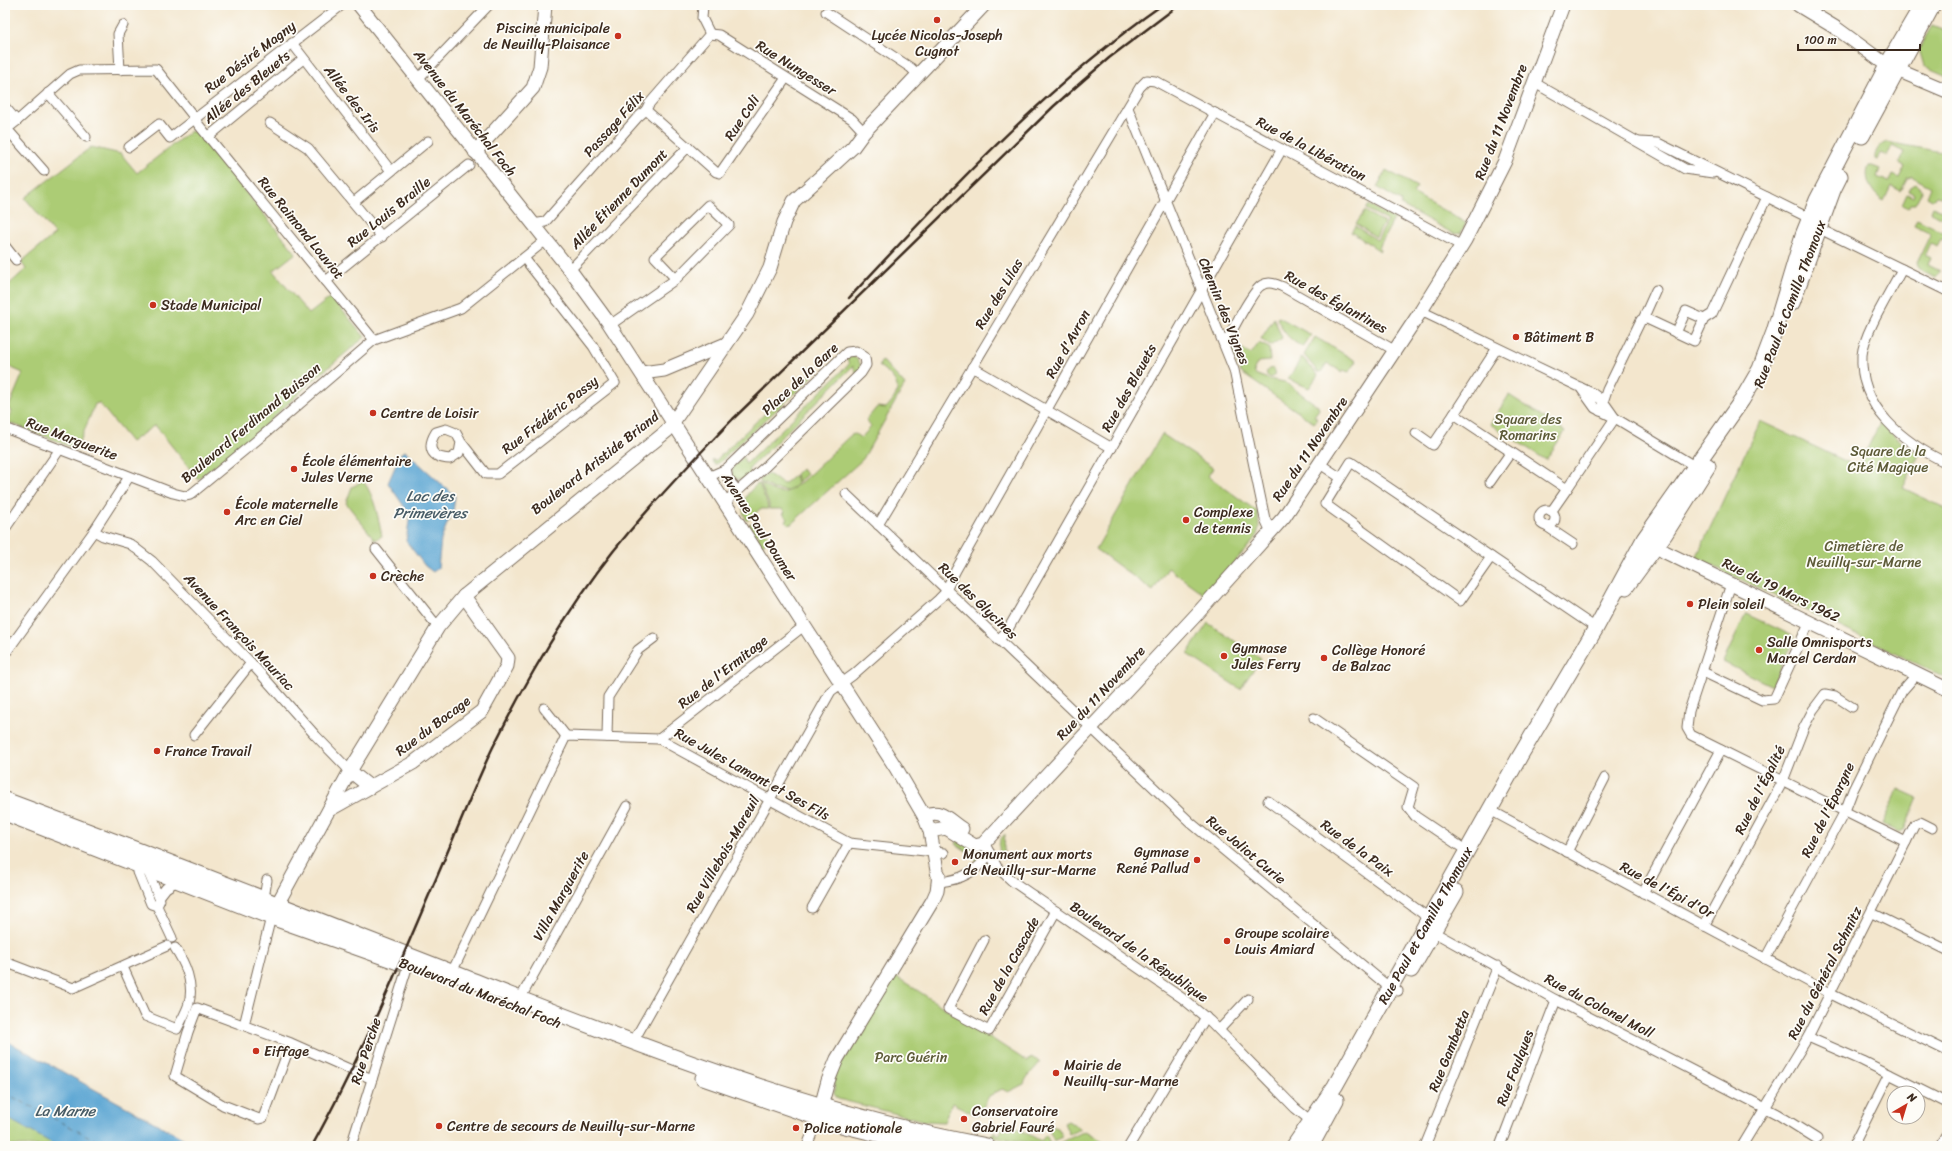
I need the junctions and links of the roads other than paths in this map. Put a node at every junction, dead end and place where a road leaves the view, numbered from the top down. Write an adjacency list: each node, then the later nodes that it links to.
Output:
1 (342, 5): 14 (street, Rue Désiré Magny)
2 (359, 5): 20 (main road, Avenue du Maréchal Foch)
3 (489, 5): 20 (street)
4 (545, 5): 40 (main road)
5 (703, 5): 13 (street)
6 (984, 5): 18 (main road)
7 (1563, 5): 22 (main road, Rue du 11 Novembre)
8 (1798, 5): 16 (main road)
9 (1922, 5): 16 (main road, Rue Paul et Camille Thomoux)
10 (1933, 5): 16 (main road, Rue Paul et Camille Thomoux)
11 (826, 12): 18 (street)
12 (123, 25): 17 (street)
13 (710, 34): 19 (street, Rue Nungesser); 28 (street, Passage Félix)
14 (292, 43): 15 (street, Allée des Iris); 30 (street, Rue Désiré Magny)
15 (303, 59): 34 (street, Allée des Bleuets); 43 (street, Allée des Iris)
16 (1895, 64): 23 (main road); 24 (main road); 48 (main road, Rue Paul et Camille Thomoux)
17 (120, 70): 25 (street); 30 (street, Rue Raimond Louviot)
18 (918, 75): 33 (main road)
19 (786, 78): 33 (street, Rue Nungesser); 38 (street, Rue Coli)
20 (418, 79): 40 (main road, Avenue du Maréchal Foch)
21 (1147, 80): 27 (street, Rue des Lilas); 29 (street, Rue de la Libération)
22 (1534, 82): 44 (street); 52 (main road, Rue du 11 Novembre)
23 (1947, 86)
24 (1947, 91)
25 (48, 93): 31 (street); 35 (street)
26 (5, 107): 31 (street)
27 (1128, 108): 45 (street, Chemin des Vignes); 72 (street, Rue des Lilas)
28 (646, 110): 38 (street); 47 (street, Passage Félix)
29 (1215, 114): 39 (street, Rue de la Libération); 45 (street, Rue d'Avron)
30 (194, 117): 34 (street, Rue Raimond Louviot); 37 (street, Rue Désiré Magny)
31 (17, 120): 42 (street)
32 (270, 123): 46 (street)
33 (864, 132): 68 (main road)
34 (207, 135): 58 (street, Rue Raimond Louviot)
35 (86, 137)
36 (428, 141): 43 (street)
37 (129, 147)
38 (688, 147): 56 (street, Allée Étienne Dumont)
39 (1282, 149): 52 (street, Rue de la Libération); 59 (street, Rue des Bleuets)
40 (475, 152): 47 (main road, Avenue du Maréchal Foch)
41 (469, 165): 49 (street, Rue Louis Braille)
42 (44, 171)
43 (391, 171): 46 (street)
44 (1767, 197): 48 (street); 64 (street)
45 (1164, 201): 59 (street, Chemin des Vignes); 78 (street, Rue d'Avron)
46 (354, 202): 49 (street)
47 (533, 224): 50 (main road, Avenue du Maréchal Foch)
48 (1814, 224): 55 (street); 91 (main road, Rue Paul et Camille Thomoux); 105 (main road, Rue Paul et Camille Thomoux)
49 (382, 237): 58 (street, Rue Louis Braille)
50 (546, 240): 53 (street, Boulevard Ferdinand Buisson); 56 (main road, Avenue du Maréchal Foch)
51 (5, 246): 54 (street)
52 (1462, 246): 62 (main road, Rue du 11 Novembre)
53 (524, 258): 67 (street, Boulevard Ferdinand Buisson); 85 (street, Rue Frédéric Passy)
54 (16, 260)
55 (1902, 269): 61 (street); 90 (street)
56 (570, 270): 65 (main road, Avenue Paul Doumer)
57 (676, 279): 57 (street); 65 (street)
58 (326, 281): 67 (street, Rue Raimond Louviot)
59 (1201, 290): 69 (street, Chemin des Vignes); 86 (street, Rue des Bleuets)
60 (1656, 290): 63 (street)
61 (1947, 291)
62 (1421, 310): 70 (street); 71 (main road, Rue du 11 Novembre)
63 (1643, 319): 66 (street); 77 (street)
64 (1704, 319): 66 (street); 66 (street)
65 (610, 325): 74 (main road, Avenue Paul Doumer)
66 (1676, 333)
67 (374, 340): 93 (street, Boulevard Ferdinand Buisson)
68 (726, 344): 73 (main road); 82 (main road)
69 (1225, 344): 71 (street, Rue des Églantines); 104 (street, Chemin des Vignes)
70 (1498, 348): 75 (street); 80 (street)
71 (1394, 350): 89 (main road, Rue du 11 Novembre)
72 (972, 367): 78 (street); 101 (street, Rue des Lilas)
73 (664, 370): 74 (main road); 76 (main road)
74 (642, 373): 76 (main road, Avenue Paul Doumer)
75 (1580, 387): 77 (street); 79 (street)
76 (653, 391): 82 (main road, Avenue Paul Doumer)
77 (1603, 401): 79 (street); 81 (street)
78 (1046, 411): 86 (street); 110 (street, Rue d'Avron)
79 (1600, 411): 81 (street)
80 (1454, 414): 84 (street); 88 (street)
81 (1615, 418): 91 (street); 97 (street)
82 (672, 423): 94 (main road, Avenue Paul Doumer); 111 (main road, Boulevard Aristide Briand); 113 (main road, Boulevard Aristide Briand)
83 (5, 428): 87 (street, Rue Marguerite)
84 (1416, 433)
85 (461, 442)
86 (1112, 448): 117 (street, Rue des Bleuets)
87 (60, 449): 93 (street, Rue Marguerite); 102 (street)
88 (1511, 452): 96 (street); 97 (street)
89 (1320, 464): 95 (street); 104 (main road, Rue du 11 Novembre)
90 (1947, 464)
91 (1696, 467): 105 (main road, Rue Paul et Camille Thomoux)
92 (726, 469): 94 (street, Place de la Gare); 98 (street); 98 (street, Place de la Gare)
93 (129, 476): 103 (street)
94 (708, 477): 100 (main road, Avenue Paul Doumer)
95 (1341, 478): 108 (street); 108 (street)
96 (1490, 482)
97 (1567, 489): 106 (street)
98 (738, 490): 100 (street, Place de la Gare)
99 (846, 494): 101 (street, Rue des Glycines)
100 (724, 503): 114 (main road, Avenue Paul Doumer)
101 (878, 525): 110 (street, Rue des Glycines)
102 (5, 529)
103 (94, 531): 118 (street); 119 (street, Avenue François Mauriac)
104 (1271, 532): 127 (main road, Rue du 11 Novembre)
105 (1650, 542): 109 (main road, Rue du 19 Mars 1962); 115 (main road, Rue Paul et Camille Thomoux)
106 (1573, 544)
107 (376, 550): 113 (street)
108 (1490, 557): 115 (street)
109 (1732, 584): 112 (main road, Rue du 19 Mars 1962); 120 (street)
110 (946, 589): 117 (street, Rue des Glycines); 122 (street, Rue Villebois-Mareuil)
111 (464, 596): 113 (main road, Boulevard Aristide Briand); 136 (main road, Rue du Bocage)
112 (1810, 621): 120 (street); 121 (main road, Rue du 19 Mars 1962)
113 (435, 624): 133 (main road, Boulevard Aristide Briand)
114 (804, 626): 122 (main road, Avenue Paul Doumer); 131 (street, Rue de l'Ermitage)
115 (1596, 628): 142 (main road, Rue Paul et Camille Thomoux)
116 (654, 638): 130 (street)
117 (998, 640): 127 (street, Rue des Glycines)
118 (5, 654)
119 (251, 663): 128 (street); 133 (street, Avenue François Mauriac)
120 (1703, 672): 132 (street)
121 (1917, 674): 123 (main road, Rue du 19 Mars 1962); 143 (street, Rue de l'Épargne)
122 (841, 684): 138 (street, Rue Villebois-Mareuil); 145 (main road, Avenue Paul Doumer)
123 (1947, 689)
124 (1852, 707): 135 (street, Rue de l'Égalité)
125 (544, 708): 129 (street)
126 (1314, 718): 151 (street)
127 (1091, 728): 150 (main road, Rue du 11 Novembre); 178 (street, Rue Joliot Curie)
128 (194, 735)
129 (566, 736): 130 (street, Rue Jules Lamant et Ses Fils); 177 (street)
130 (607, 737): 131 (street, Rue Jules Lamant et Ses Fils)
131 (659, 739): 138 (street, Rue Jules Lamant et Ses Fils)
132 (1721, 750): 135 (street); 158 (street)
133 (350, 771): 136 (main road); 141 (main road, Boulevard Aristide Briand)
134 (1605, 778): 152 (street)
135 (1783, 781): 143 (street); 167 (street, Rue de l'Égalité)
136 (370, 787): 141 (main road, Rue du Bocage)
137 (5, 800): 154 (main road, Boulevard du Maréchal Foch)
138 (770, 800): 149 (street, Rue Jules Lamant et Ses Fils); 187 (street, Rue Villebois-Mareuil)
139 (1268, 801): 166 (street, Rue de la Paix)
140 (627, 806): 180 (street, Villa Marguerite)
141 (327, 811): 160 (main road, Boulevard Aristide Briand)
142 (1494, 812): 151 (main road, Rue Paul et Camille Thomoux); 152 (street, Rue de l'Épi d'Or); 166 (main road, Rue Paul et Camille Thomoux)
143 (1845, 812): 148 (street); 172 (street, Rue de l'Épargne)
144 (5, 813): 154 (main road, Boulevard du Maréchal Foch)
145 (927, 815): 147 (main road, Avenue Paul Doumer); 150 (main road)
146 (1932, 828): 148 (street, Rue du Général Schmitz)
147 (933, 830): 150 (main road); 153 (main road, Avenue Paul Doumer)
148 (1906, 842): 164 (street, Rue du Général Schmitz)
149 (848, 843): 153 (street, Rue Jules Lamant et Ses Fils); 162 (street)
150 (986, 848): 157 (street); 163 (street, Boulevard de la République)
151 (1467, 851): 166 (main road, Rue Paul et Camille Thomoux)
152 (1567, 852): 158 (street, Rue de l'Épi d'Or)
153 (940, 853): 157 (main road, Avenue Paul Doumer)
154 (142, 864): 156 (main road, Boulevard du Maréchal Foch); 160 (main road, Boulevard du Maréchal Foch); 161 (street)
155 (267, 880): 160 (street)
156 (177, 881): 159 (main road, Boulevard du Maréchal Foch); 161 (street)
157 (938, 882): 194 (main road, Avenue Paul Doumer)
158 (1643, 893): 167 (street, Rue de l'Épi d'Or)
159 (229, 900): 160 (main road); 165 (main road, Boulevard du Maréchal Foch)
160 (270, 900): 165 (main road, Boulevard Aristide Briand); 168 (main road, Boulevard du Maréchal Foch)
161 (158, 902): 170 (street)
162 (812, 908)
163 (1056, 911): 169 (street, Rue de la Cascade); 183 (street, Boulevard de la République)
164 (1872, 913): 171 (street); 179 (street, Rue du Général Schmitz)
165 (271, 917): 168 (main road); 174 (main road, Boulevard du Maréchal Foch); 184 (street)
166 (1431, 924): 175 (street, Rue du Colonel Moll); 178 (main road, Rue Paul et Camille Thomoux)
167 (1704, 926): 172 (street, Rue de l'Épi d'Or)
168 (350, 932): 177 (main road, Boulevard du Maréchal Foch)
169 (984, 940)
170 (171, 944): 176 (street); 176 (street)
171 (1947, 950)
172 (1766, 959): 179 (street, Rue de l'Épi d'Or)
173 (5, 962): 176 (street)
174 (408, 966): 191 (street, Rue Perche); 194 (main road, Boulevard du Maréchal Foch)
175 (1498, 966): 182 (street, Rue du Colonel Moll); 207 (street, Rue Gambetta)
176 (123, 967)
177 (452, 972): 180 (main road, Boulevard du Maréchal Foch)
178 (1394, 989): 195 (main road, Rue Paul et Camille Thomoux); 200 (main road, Rue Paul et Camille Thomoux)
179 (1831, 993): 186 (street, Rue du Général Schmitz); 189 (street, Rue de l'Épi d'Or)
180 (520, 999): 187 (main road, Boulevard du Maréchal Foch)
181 (1248, 999): 185 (street)
182 (1556, 1000): 193 (street, Rue du Colonel Moll); 208 (street, Rue Foulques)
183 (1206, 1017): 185 (street, Boulevard de la République); 206 (street)
184 (244, 1025): 188 (street); 188 (street)
185 (1219, 1030): 195 (street, Boulevard de la République)
186 (1808, 1037): 190 (street); 193 (street, Rue du Général Schmitz)
187 (633, 1042): 194 (main road, Boulevard du Maréchal Foch)
188 (291, 1044): 191 (street)
189 (1947, 1051)
190 (1889, 1074): 192 (street); 210 (street)
191 (372, 1079): 201 (street, Rue Perche)
192 (1947, 1103)
193 (1765, 1108): 198 (street, Rue du Colonel Moll); 209 (street, Rue du Général Schmitz)
194 (820, 1109): 196 (main road); 199 (main road); 202 (street)
195 (1311, 1121): 200 (main road, Rue Paul et Camille Thomoux)
196 (878, 1135): 203 (street); 204 (main road)
197 (1947, 1137): 211 (main road)
198 (1817, 1139)
199 (944, 1142): 205 (main road)
200 (1298, 1145)
201 (351, 1146)
202 (807, 1146)
203 (899, 1146)
204 (926, 1146)
205 (987, 1146)
206 (1129, 1146)
207 (1425, 1146)
208 (1500, 1146)
209 (1742, 1146)
210 (1854, 1146)
211 (1942, 1146)

